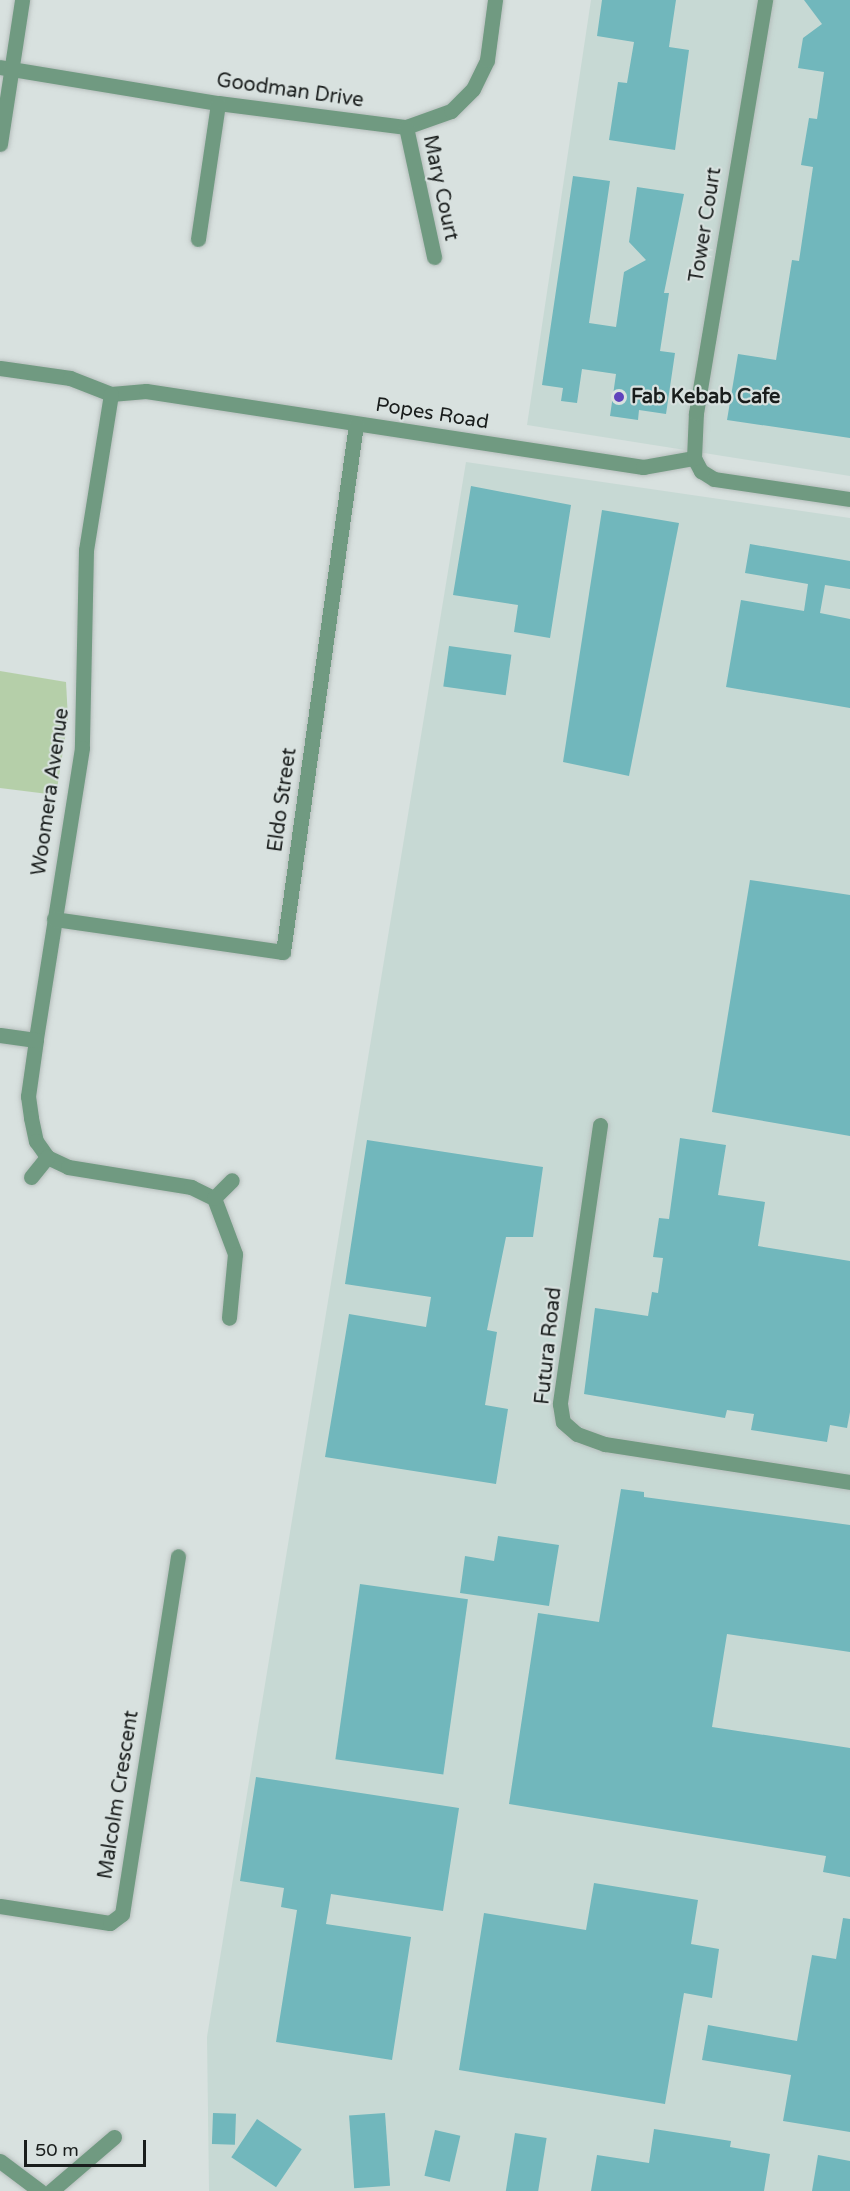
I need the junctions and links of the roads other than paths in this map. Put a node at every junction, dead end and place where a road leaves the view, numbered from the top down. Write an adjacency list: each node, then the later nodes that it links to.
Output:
1 (22, 0): 4 (street)
2 (495, 0): 6 (street, Goodman Drive)
3 (765, 0): 13 (street, Tower Court)
4 (6, 68): 5 (street, Goodman Drive); 7 (street)
5 (218, 103): 6 (street, Goodman Drive); 8 (street)
6 (406, 127): 9 (street, Mary Court)
7 (0, 144)
8 (198, 239)
9 (434, 258)
10 (0, 368): 11 (street, Popes Road)
11 (111, 394): 12 (street, Popes Road); 15 (street, Woomera Avenue)
12 (356, 424): 13 (street, Popes Road); 15 (street, Eldo Street)
13 (694, 458): 14 (street)
14 (850, 499)
15 (54, 919): 17 (street, Woomera Avenue)
16 (0, 1035): 17 (street)
17 (36, 1040): 19 (street, Woomera Avenue)
18 (600, 1125): 24 (street, Futura Road)
19 (47, 1157): 20 (street); 22 (street)
20 (31, 1178)
21 (232, 1180): 22 (street)
22 (214, 1198): 23 (street)
23 (229, 1318)
24 (850, 1482)
25 (178, 1556): 26 (street, Malcolm Crescent)
26 (0, 1906)
27 (114, 2137): 30 (street)
28 (0, 2161): 29 (street)
29 (40, 2191)
30 (51, 2191)

